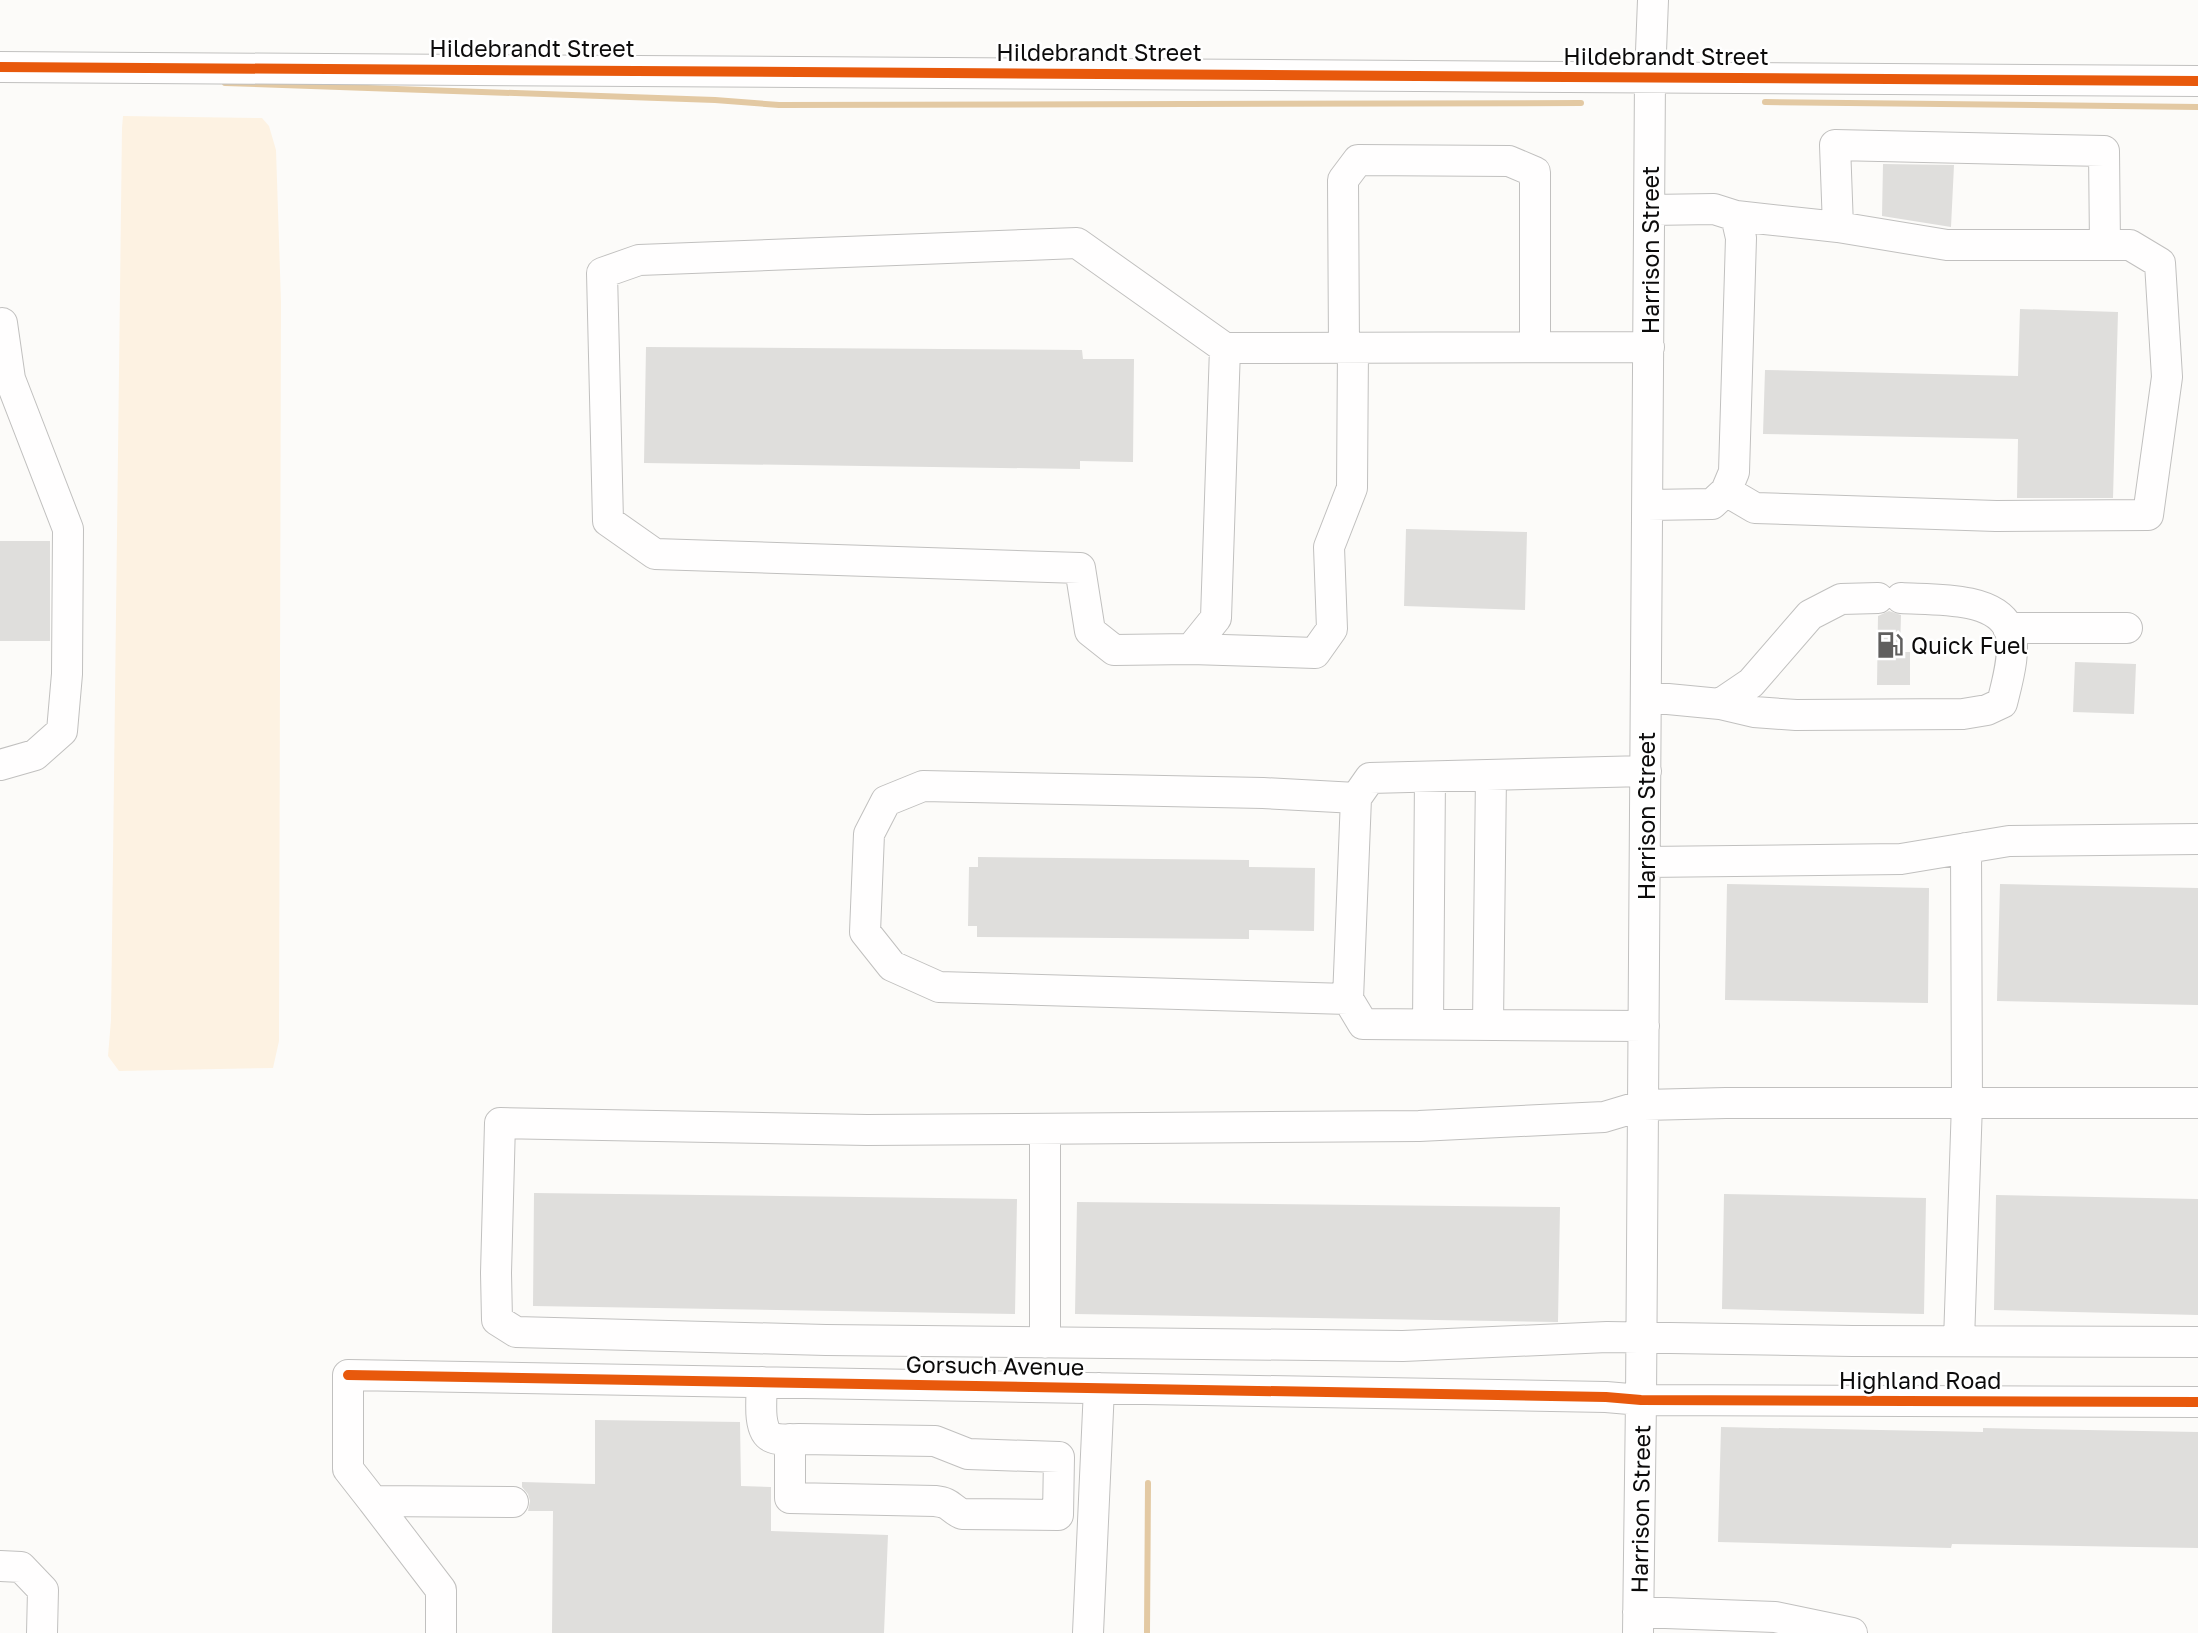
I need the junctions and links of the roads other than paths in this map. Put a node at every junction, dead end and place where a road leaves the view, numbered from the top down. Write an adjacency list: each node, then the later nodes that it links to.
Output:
1 (1653, 0): 3 (street, Harrison Street)
2 (0, 67): 3 (street, Hildebrandt Street)
3 (1650, 77): 4 (street, Hildebrandt Street); 5 (street, Harrison Street)
4 (2198, 81)
5 (1650, 210): 6 (street); 12 (street, Harrison Street)
6 (1736, 216): 7 (street); 14 (street)
7 (1838, 227): 8 (street); 8 (street)
8 (2105, 245): 14 (street)
9 (2, 323): 21 (street)
10 (1349, 347): 11 (street); 11 (street); 13 (street); 18 (street)
11 (1535, 347): 12 (street)
12 (1649, 347): 15 (street, Harrison Street)
13 (1225, 348): 18 (street); 18 (street)
14 (1726, 491): 15 (street)
15 (1648, 505): 19 (street, Harrison Street)
16 (2008, 628): 17 (street); 20 (street); 20 (street)
17 (2127, 628)
18 (1191, 649)
19 (1647, 697): 20 (street); 22 (street, Harrison Street)
20 (1720, 704)
21 (0, 765)
22 (1646, 771): 23 (street); 28 (street, Harrison Street)
23 (1491, 775): 24 (street); 31 (street)
24 (1430, 777): 25 (street); 30 (street)
25 (1356, 798): 29 (street); 29 (street)
26 (2198, 839): 27 (street)
27 (1966, 848): 28 (street); 33 (street)
28 (1645, 862): 32 (street, Harrison Street)
29 (1348, 999): 30 (street)
30 (1428, 1024): 31 (street)
31 (1488, 1024): 32 (street)
32 (1644, 1026): 35 (street, Harrison Street)
33 (1967, 1103): 34 (street); 35 (street); 38 (street)
34 (2198, 1103)
35 (1644, 1105): 36 (street); 37 (street, Harrison Street)
36 (1045, 1129): 40 (street); 40 (street)
37 (1642, 1337): 38 (street); 40 (street); 43 (street, Harrison Street)
38 (1959, 1341): 39 (street)
39 (2198, 1342)
40 (1045, 1343)
41 (762, 1382): 42 (street, Gorsuch Avenue); 45 (street); 46 (street, Gorsuch Avenue)
42 (1099, 1388): 43 (street, Gorsuch Avenue); 53 (street)
43 (1641, 1400): 44 (street, Highland Road); 49 (street, Harrison Street)
44 (2198, 1402)
45 (790, 1439): 45 (street)
46 (373, 1501): 47 (street); 52 (street)
47 (513, 1502)
48 (0, 1566): 51 (street)
49 (1638, 1622): 50 (street)
50 (1775, 1625): 54 (street)
51 (42, 1633)
52 (441, 1633)
53 (1088, 1633)
54 (1852, 1633)

